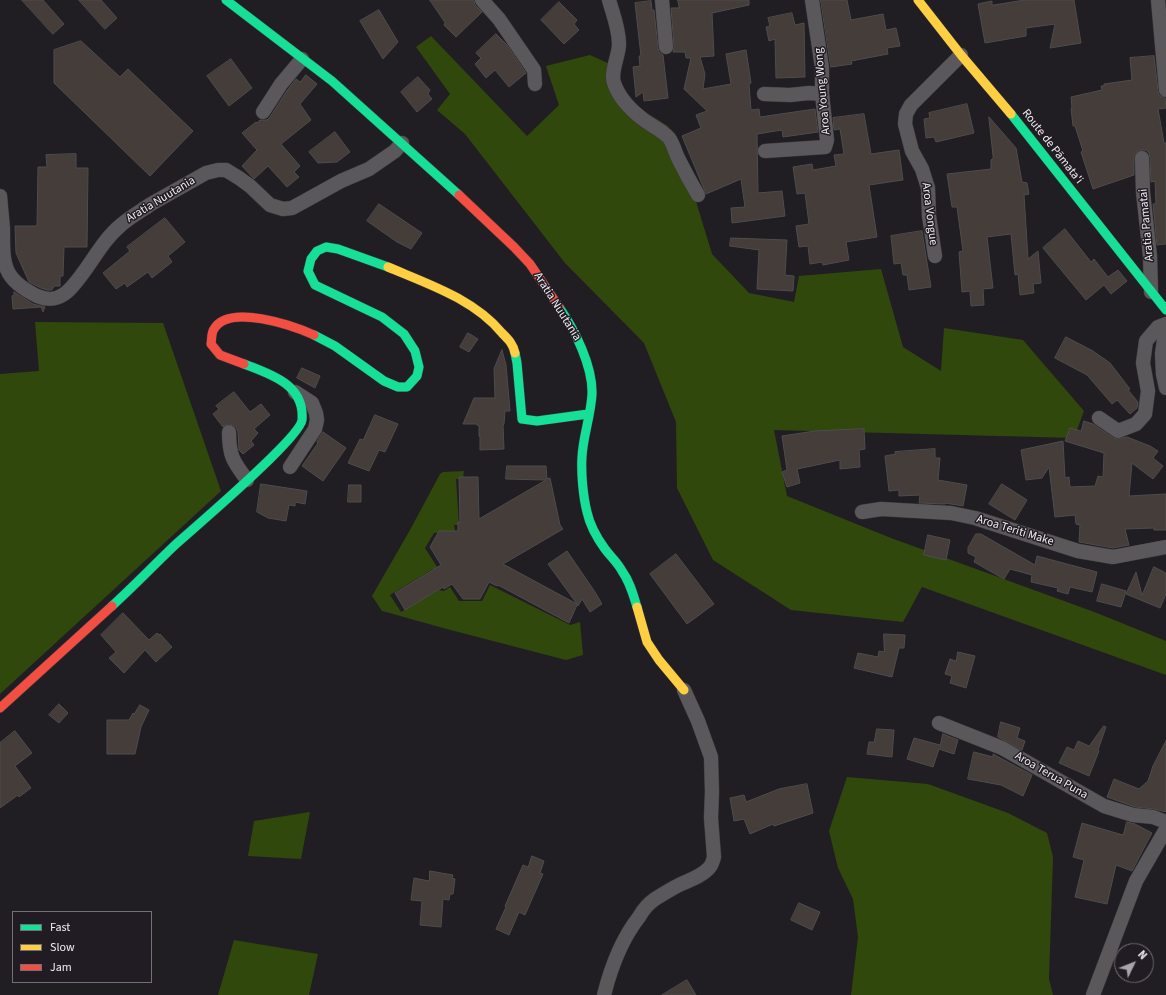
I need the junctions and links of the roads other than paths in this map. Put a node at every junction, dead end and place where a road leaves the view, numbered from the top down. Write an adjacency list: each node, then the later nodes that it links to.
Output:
1 (226, 0): 10 (street, Aratia Nuutania)
2 (482, 0): 11 (street)
3 (609, 0): 19 (street)
4 (662, 0): 8 (street)
5 (812, 0): 14 (street, Aroa Young Wong)
6 (918, 0): 9 (street, Route de Pāmata'i)
7 (1158, 0): 12 (street)
8 (666, 47)
9 (961, 55): 21 (street, Aroa Vongue); 22 (street, Route de Pāmata'i)
10 (302, 59): 15 (street); 16 (street, Aratia Nuutania)
11 (535, 84)
12 (1166, 90)
13 (764, 94): 14 (street)
14 (822, 94): 17 (street, Aroa Young Wong)
15 (263, 112)
16 (402, 143): 20 (street, Aratia Nuutania); 27 (street, Aratia Nuutania)
17 (765, 151)
18 (1142, 158): 22 (street, Aratia Pamatai)
19 (698, 194)
20 (0, 196)
21 (935, 256)
22 (1151, 292): 23 (street, Route de Pāmata'i)
23 (1166, 310)
24 (1166, 325): 25 (street); 28 (street)
25 (1166, 388)
26 (295, 392): 27 (street); 30 (street); 31 (street)
27 (588, 414): 34 (street, Aratia Nuutania)
28 (1099, 418)
29 (229, 432): 31 (street)
30 (290, 467)
31 (247, 480): 35 (street)
32 (862, 512): 33 (street, Aroa Teriti Make)
33 (1166, 547)
34 (684, 690): 39 (street)
35 (0, 708)
36 (939, 723): 37 (street, Aroa Terua Puna)
37 (1166, 822)
38 (1166, 829): 40 (street)
39 (604, 995)
40 (1093, 995)

